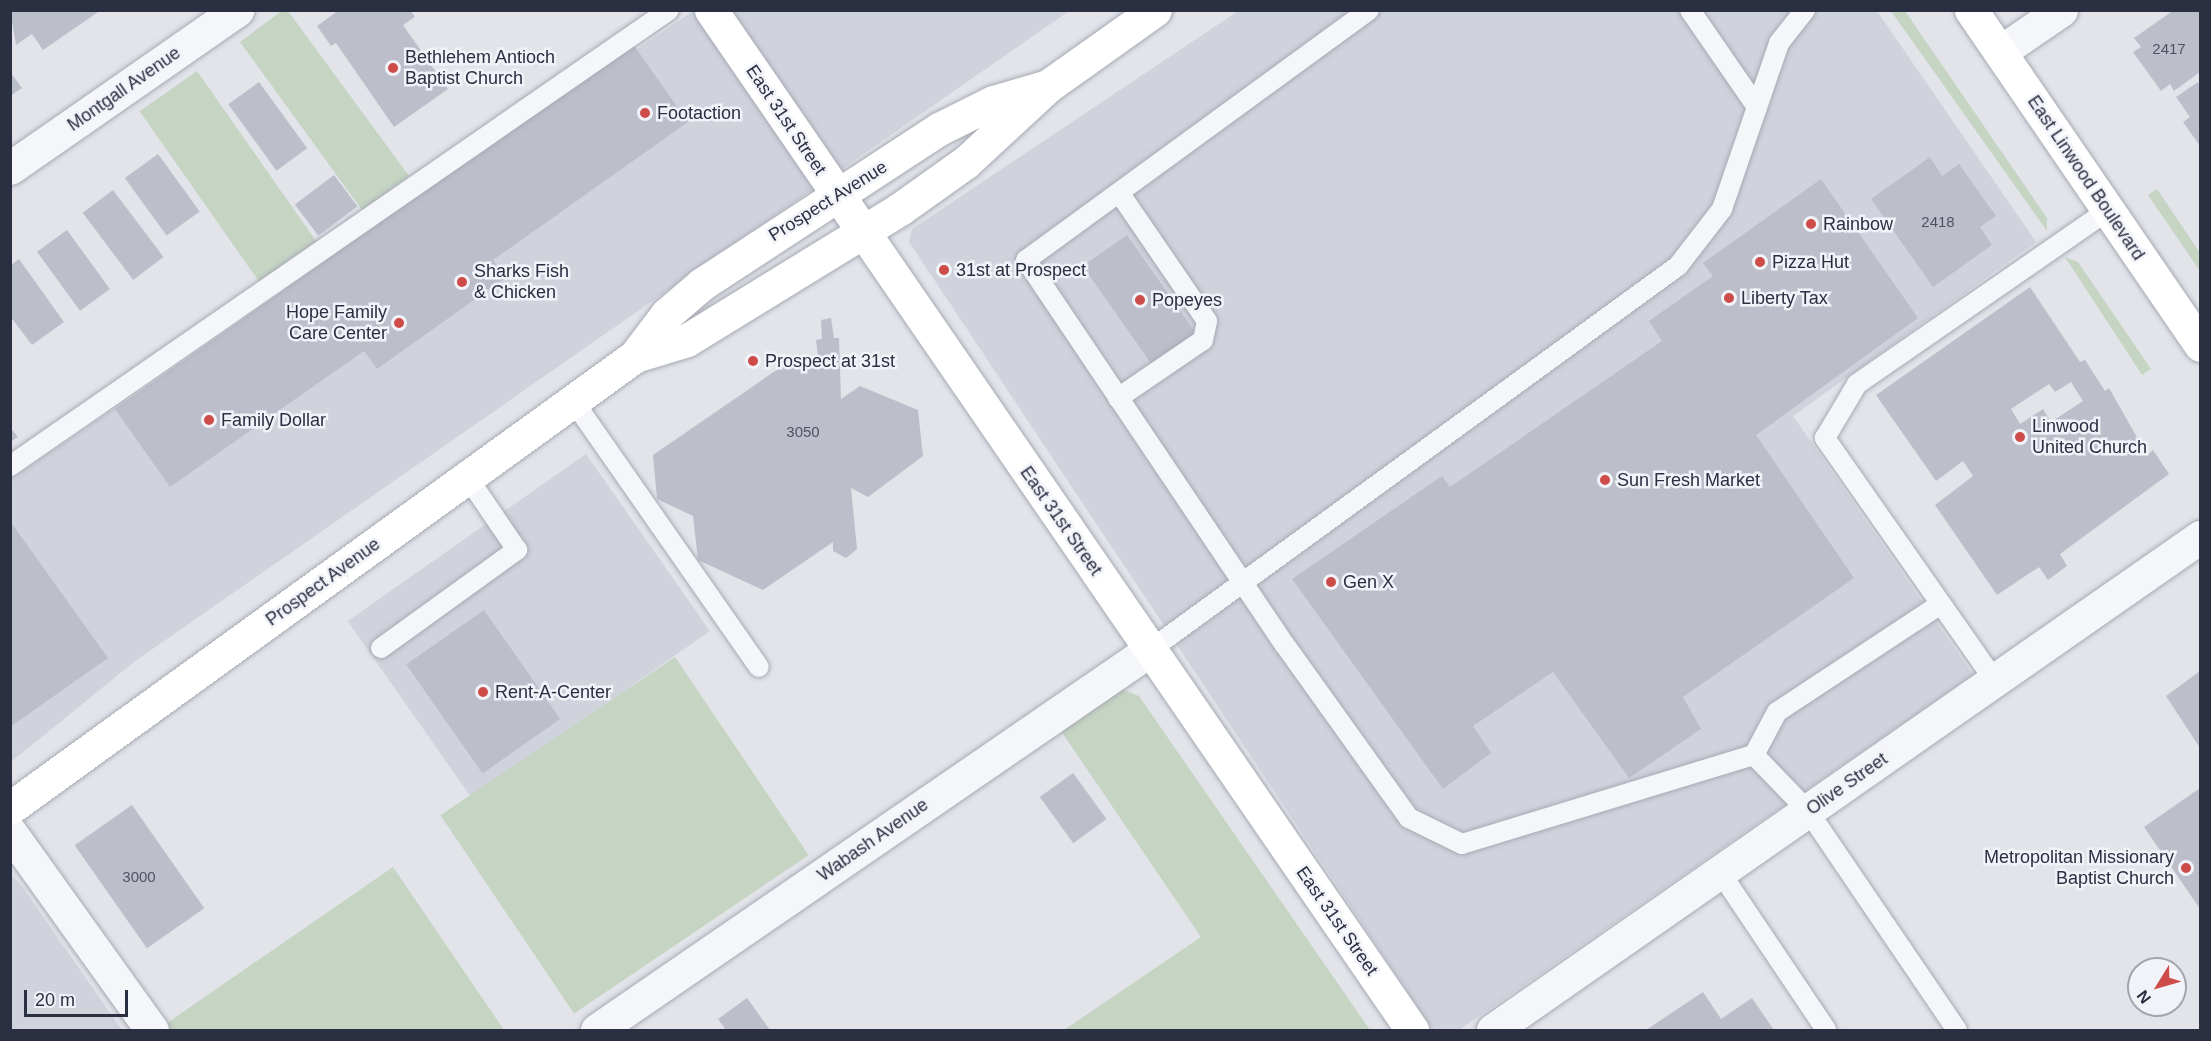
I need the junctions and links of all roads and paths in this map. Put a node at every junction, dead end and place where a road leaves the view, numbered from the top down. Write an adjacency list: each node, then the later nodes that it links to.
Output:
1 (237, 10): 13 (street, Montgall Avenue)
2 (669, 10): 22 (lane)
3 (711, 10): 14 (main road, East 31st Street)
4 (1155, 10): 11 (main road, Prospect Avenue)
5 (1369, 10): 15 (lane)
6 (1690, 10): 12 (lane)
7 (1805, 10): 12 (lane)
8 (1971, 10): 10 (main road, East Linwood Boulevard)
9 (2061, 10): 10 (street)
10 (2000, 52): 16 (main road, East Linwood Boulevard)
11 (1048, 86): 14 (main road, Prospect Avenue); 17 (main road, Prospect Avenue)
12 (1757, 107): 25 (lane)
13 (10, 168)
14 (837, 194): 17 (main road, East 31st Street); 19 (main road, Prospect Avenue)
15 (1120, 194): 20 (lane); 20 (lane)
16 (2108, 210): 18 (main road, East Linwood Boulevard); 26 (lane)
17 (863, 231): 19 (main road, Prospect Avenue); 28 (main road, East 31st Street)
18 (2200, 345)
19 (635, 357): 21 (main road, Prospect Avenue)
20 (1118, 398): 25 (lane)
21 (574, 402): 23 (main road, Prospect Avenue); 29 (lane)
22 (10, 466)
23 (468, 478): 27 (lane); 32 (main road, Prospect Avenue)
24 (2200, 537): 30 (street, Olive Street)
25 (1241, 581): 28 (lane); 31 (lane)
26 (1939, 605): 30 (lane); 31 (lane)
27 (381, 648)
28 (1150, 650): 37 (street, Wabash Avenue); 38 (main road, East 31st Street)
29 (759, 667)
30 (1995, 681): 33 (street, Olive Street)
31 (1754, 755): 33 (lane)
32 (10, 808)
33 (1808, 811): 35 (street, Olive Street); 41 (lane)
34 (10, 832): 36 (street)
35 (1720, 872): 39 (street, Olive Street); 40 (lane)
36 (152, 1030)
37 (597, 1030)
38 (1412, 1030)
39 (1493, 1030)
40 (1826, 1030)
41 (1957, 1030)

